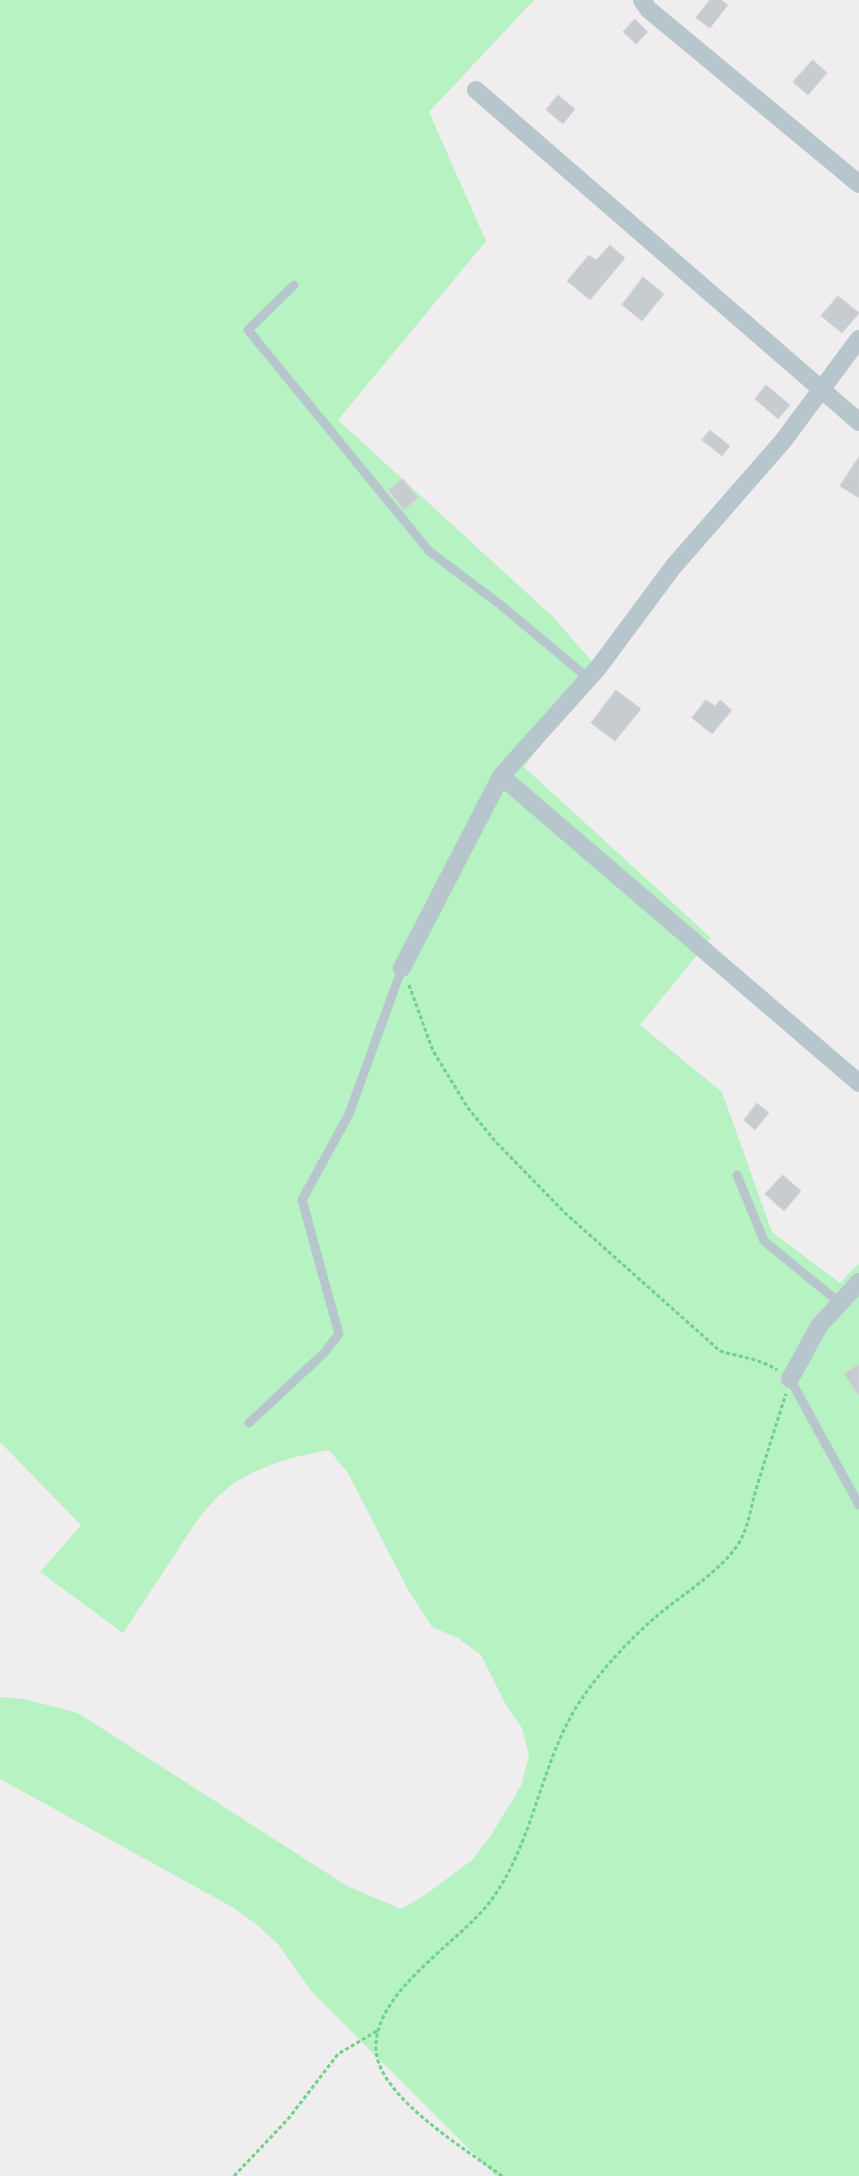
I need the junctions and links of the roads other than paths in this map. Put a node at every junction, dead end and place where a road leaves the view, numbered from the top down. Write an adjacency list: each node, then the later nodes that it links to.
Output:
1 (642, 0): 3 (street)
2 (476, 90): 6 (street)
3 (859, 184)
4 (294, 285): 8 (lane)
5 (859, 339): 6 (street)
6 (821, 390): 7 (street); 8 (street)
7 (859, 422)
8 (588, 678): 9 (street)
9 (501, 776): 10 (street); 11 (street)
10 (402, 968): 16 (lane)
11 (859, 1083)
12 (737, 1175): 14 (lane)
13 (859, 1282): 14 (street)
14 (840, 1303): 15 (street)
15 (790, 1379): 17 (lane)
16 (249, 1423)
17 (859, 1505)

